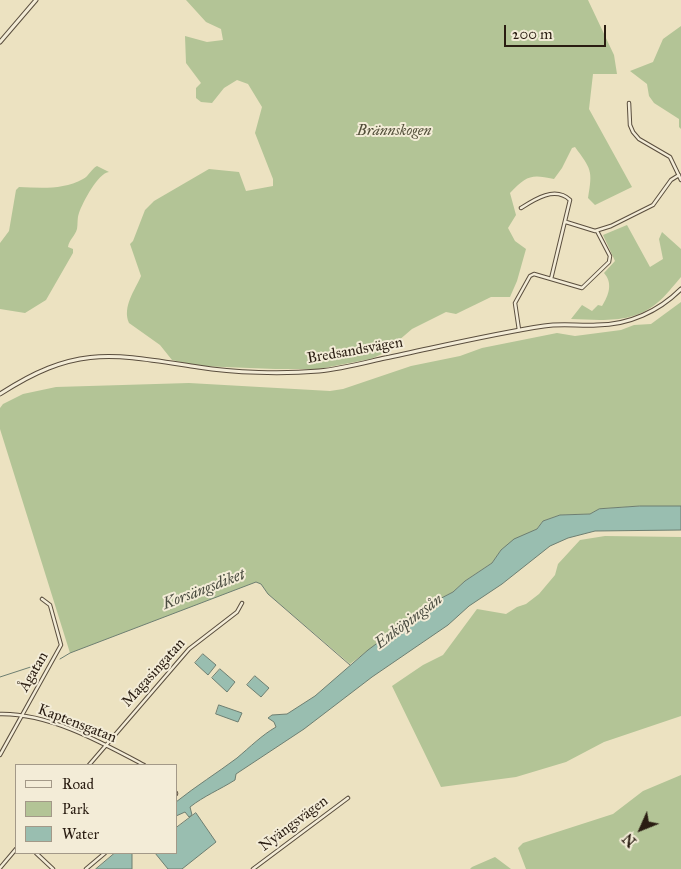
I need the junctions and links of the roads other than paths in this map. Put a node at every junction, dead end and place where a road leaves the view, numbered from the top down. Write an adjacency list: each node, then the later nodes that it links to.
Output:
1 (36, 0): 2 (street)
2 (0, 42)
3 (629, 103): 4 (street)
4 (679, 174): 5 (street); 8 (street)
5 (681, 180)
6 (521, 208): 7 (street)
7 (566, 222): 8 (street); 9 (street)
8 (597, 231): 9 (street)
9 (551, 279): 11 (street)
10 (681, 288): 11 (street, Bredsandsvägen)
11 (519, 330): 12 (street, Bredsandsvägen)
12 (0, 394)
13 (42, 599): 16 (street, Ågatan)
14 (242, 603): 17 (street, Magasingatan)
15 (0, 714): 16 (street, Kaptensgatan)
16 (22, 715): 17 (street, Kaptensgatan); 18 (street, Ågatan)
17 (106, 745): 19 (street, Magasingatan); 20 (street, Kaptensgatan)
18 (0, 755)
19 (90, 764)
20 (142, 764)
21 (348, 798): 28 (street, Nyängsvägen)
22 (15, 850): 25 (street)
23 (37, 854): 26 (street)
24 (105, 854): 27 (street)
25 (0, 868)
26 (53, 869)
27 (86, 869)
28 (253, 869)

